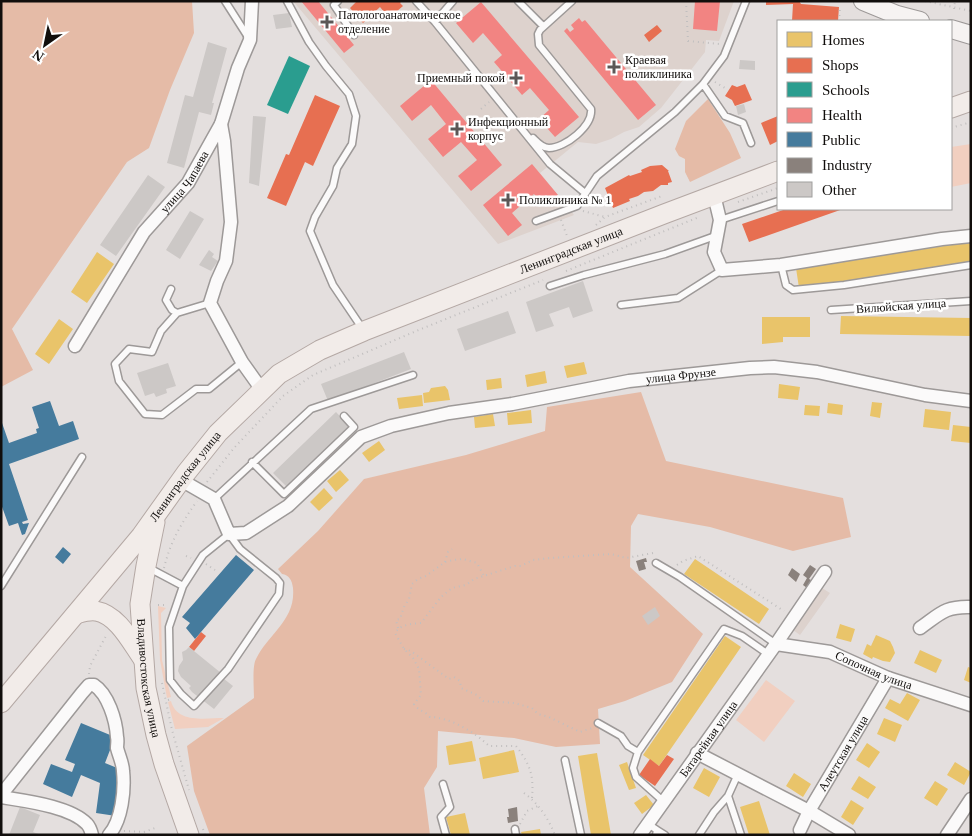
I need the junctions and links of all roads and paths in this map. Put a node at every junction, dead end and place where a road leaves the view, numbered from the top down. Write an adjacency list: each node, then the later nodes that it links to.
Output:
1 (226, 1): 24 (lane)
2 (252, 1): 24 (street, улица Чапаева)
3 (287, 1): 64 (lane)
4 (338, 1): 22 (lane)
5 (416, 1): 19 (lane)
6 (453, 1): 19 (lane)
7 (518, 1): 20 (lane)
8 (572, 1): 20 (lane)
9 (686, 1): 25 (path)
10 (746, 1): 26 (lane)
11 (863, 1): 18 (main road)
12 (925, 1): 15 (path)
13 (956, 1): 15 (path)
14 (840, 6): 17 (path)
15 (954, 9): 16 (path)
16 (971, 11)
17 (838, 20)
18 (916, 20)
19 (435, 22): 33 (lane)
20 (543, 26): 33 (lane)
21 (952, 29): 23 (main road)
22 (354, 35)
23 (971, 35)
24 (250, 40): 35 (street, улица Чапаева)
25 (721, 44)
26 (709, 78): 27 (lane); 28 (path)
27 (703, 84): 37 (lane); 40 (lane)
28 (725, 88)
29 (971, 101): 31 (main road)
30 (489, 102): 32 (path)
31 (952, 108)
32 (481, 109)
33 (514, 119): 40 (lane)
34 (971, 122): 36 (path)
35 (221, 124): 60 (street); 65 (street, улица Чапаева)
36 (952, 128)
37 (751, 143)
38 (777, 172): 43 (main road, Ленинградская улица)
39 (777, 188): 43 (path)
40 (585, 193): 45 (lane)
41 (662, 196): 46 (path)
42 (777, 201): 43 (lane)
43 (717, 208): 49 (street); 55 (path); 64 (main road, Ленинградская улица)
44 (582, 210): 46 (path)
45 (558, 213): 47 (lane); 51 (path)
46 (605, 217): 48 (path)
47 (536, 221)
48 (593, 228)
49 (718, 235): 54 (street); 57 (lane)
50 (971, 236): 52 (street)
51 (568, 238)
52 (781, 265): 53 (lane); 54 (street)
53 (971, 265)
54 (722, 270): 61 (lane)
55 (559, 274)
56 (543, 280): 74 (path)
57 (550, 286)
58 (172, 289): 63 (lane)
59 (971, 301): 62 (lane, Вилюйская улица)
60 (210, 303): 63 (lane); 66 (street)
61 (621, 305)
62 (831, 310)
63 (177, 313): 66 (lane)
64 (364, 331): 68 (main road, Ленинградская улица)
65 (75, 346)
66 (242, 362): 68 (street)
67 (413, 375): 72 (lane)
68 (262, 390): 73 (main road, Ленинградская улица)
69 (971, 401): 77 (street, улица Фрунзе)
70 (344, 416): 72 (lane)
71 (82, 457): 90 (lane)
72 (252, 462): 75 (lane)
73 (181, 480): 74 (street); 76 (main road, Ленинградская улица)
74 (200, 491): 75 (street); 85 (path)
75 (214, 499): 77 (street)
76 (157, 516): 84 (main road, Ленинградская улица); 85 (main road, Владивостокская улица)
77 (229, 534): 92 (lane); 92 (lane)
78 (452, 549): 82 (path)
79 (186, 556): 80 (path)
80 (194, 559)
81 (204, 562): 86 (path)
82 (445, 562): 89 (path); 100 (path)
83 (656, 563): 87 (lane); 89 (path)
84 (115, 568): 91 (main road); 98 (main road, Ленинградская улица)
85 (154, 570): 91 (main road, Владивостокская улица); 92 (lane)
86 (215, 570)
87 (670, 571): 99 (path); 103 (lane)
88 (825, 572): 99 (street, Батарейная улица)
89 (484, 576): 100 (path)
90 (1, 586)
91 (143, 586): 106 (main road, Владивостокская улица)
92 (183, 586)
93 (155, 603): 97 (path)
94 (158, 605): 95 (path)
95 (167, 605)
96 (971, 607): 101 (street)
97 (155, 611)
98 (76, 614): 106 (main road); 110 (main road, Ленинградская улица)
99 (794, 617): 103 (street, Батарейная улица)
100 (398, 628): 104 (path)
101 (920, 628)
102 (107, 634): 109 (path)
103 (776, 644): 105 (street, Батарейная улица); 107 (street, Сопочная улица)
104 (404, 649): 114 (path); 124 (path)
105 (768, 654): 115 (lane); 116 (street, Батарейная улица)
106 (143, 659): 132 (main road, Владивостокская улица)
107 (888, 678): 113 (street, Сопочная улица); 128 (street, Алеутская улица)
108 (162, 682): 123 (path)
109 (87, 687): 121 (street); 133 (street)
110 (4, 695)
111 (172, 699): 112 (path)
112 (168, 700)
113 (971, 705)
114 (598, 723): 115 (lane)
115 (638, 752): 126 (lane)
116 (698, 753): 118 (street); 126 (street, Батарейная улица)
117 (565, 760): 139 (lane)
118 (738, 774): 122 (lane); 128 (street)
119 (444, 784): 137 (lane)
120 (524, 792): 124 (path)
121 (1, 796): 135 (street)
122 (728, 796): 142 (lane); 143 (lane)
123 (191, 797)
124 (532, 798): 127 (path)
125 (971, 799): 145 (street)
126 (663, 801): 130 (street, Батарейная улица)
127 (538, 806): 134 (path); 138 (path)
128 (809, 811): 131 (street, Алеутская улица); 144 (street)
129 (158, 827): 133 (path)
130 (654, 829): 140 (street, Батарейная улица); 141 (lane)
131 (800, 830)
132 (196, 831): 136 (path)
133 (111, 832)
134 (516, 832)
135 (92, 835)
136 (205, 835)
137 (446, 835)
138 (555, 835)
139 (581, 835)
140 (640, 835)
141 (665, 835)
142 (699, 835)
143 (741, 835)
144 (849, 835)
145 (947, 835)

